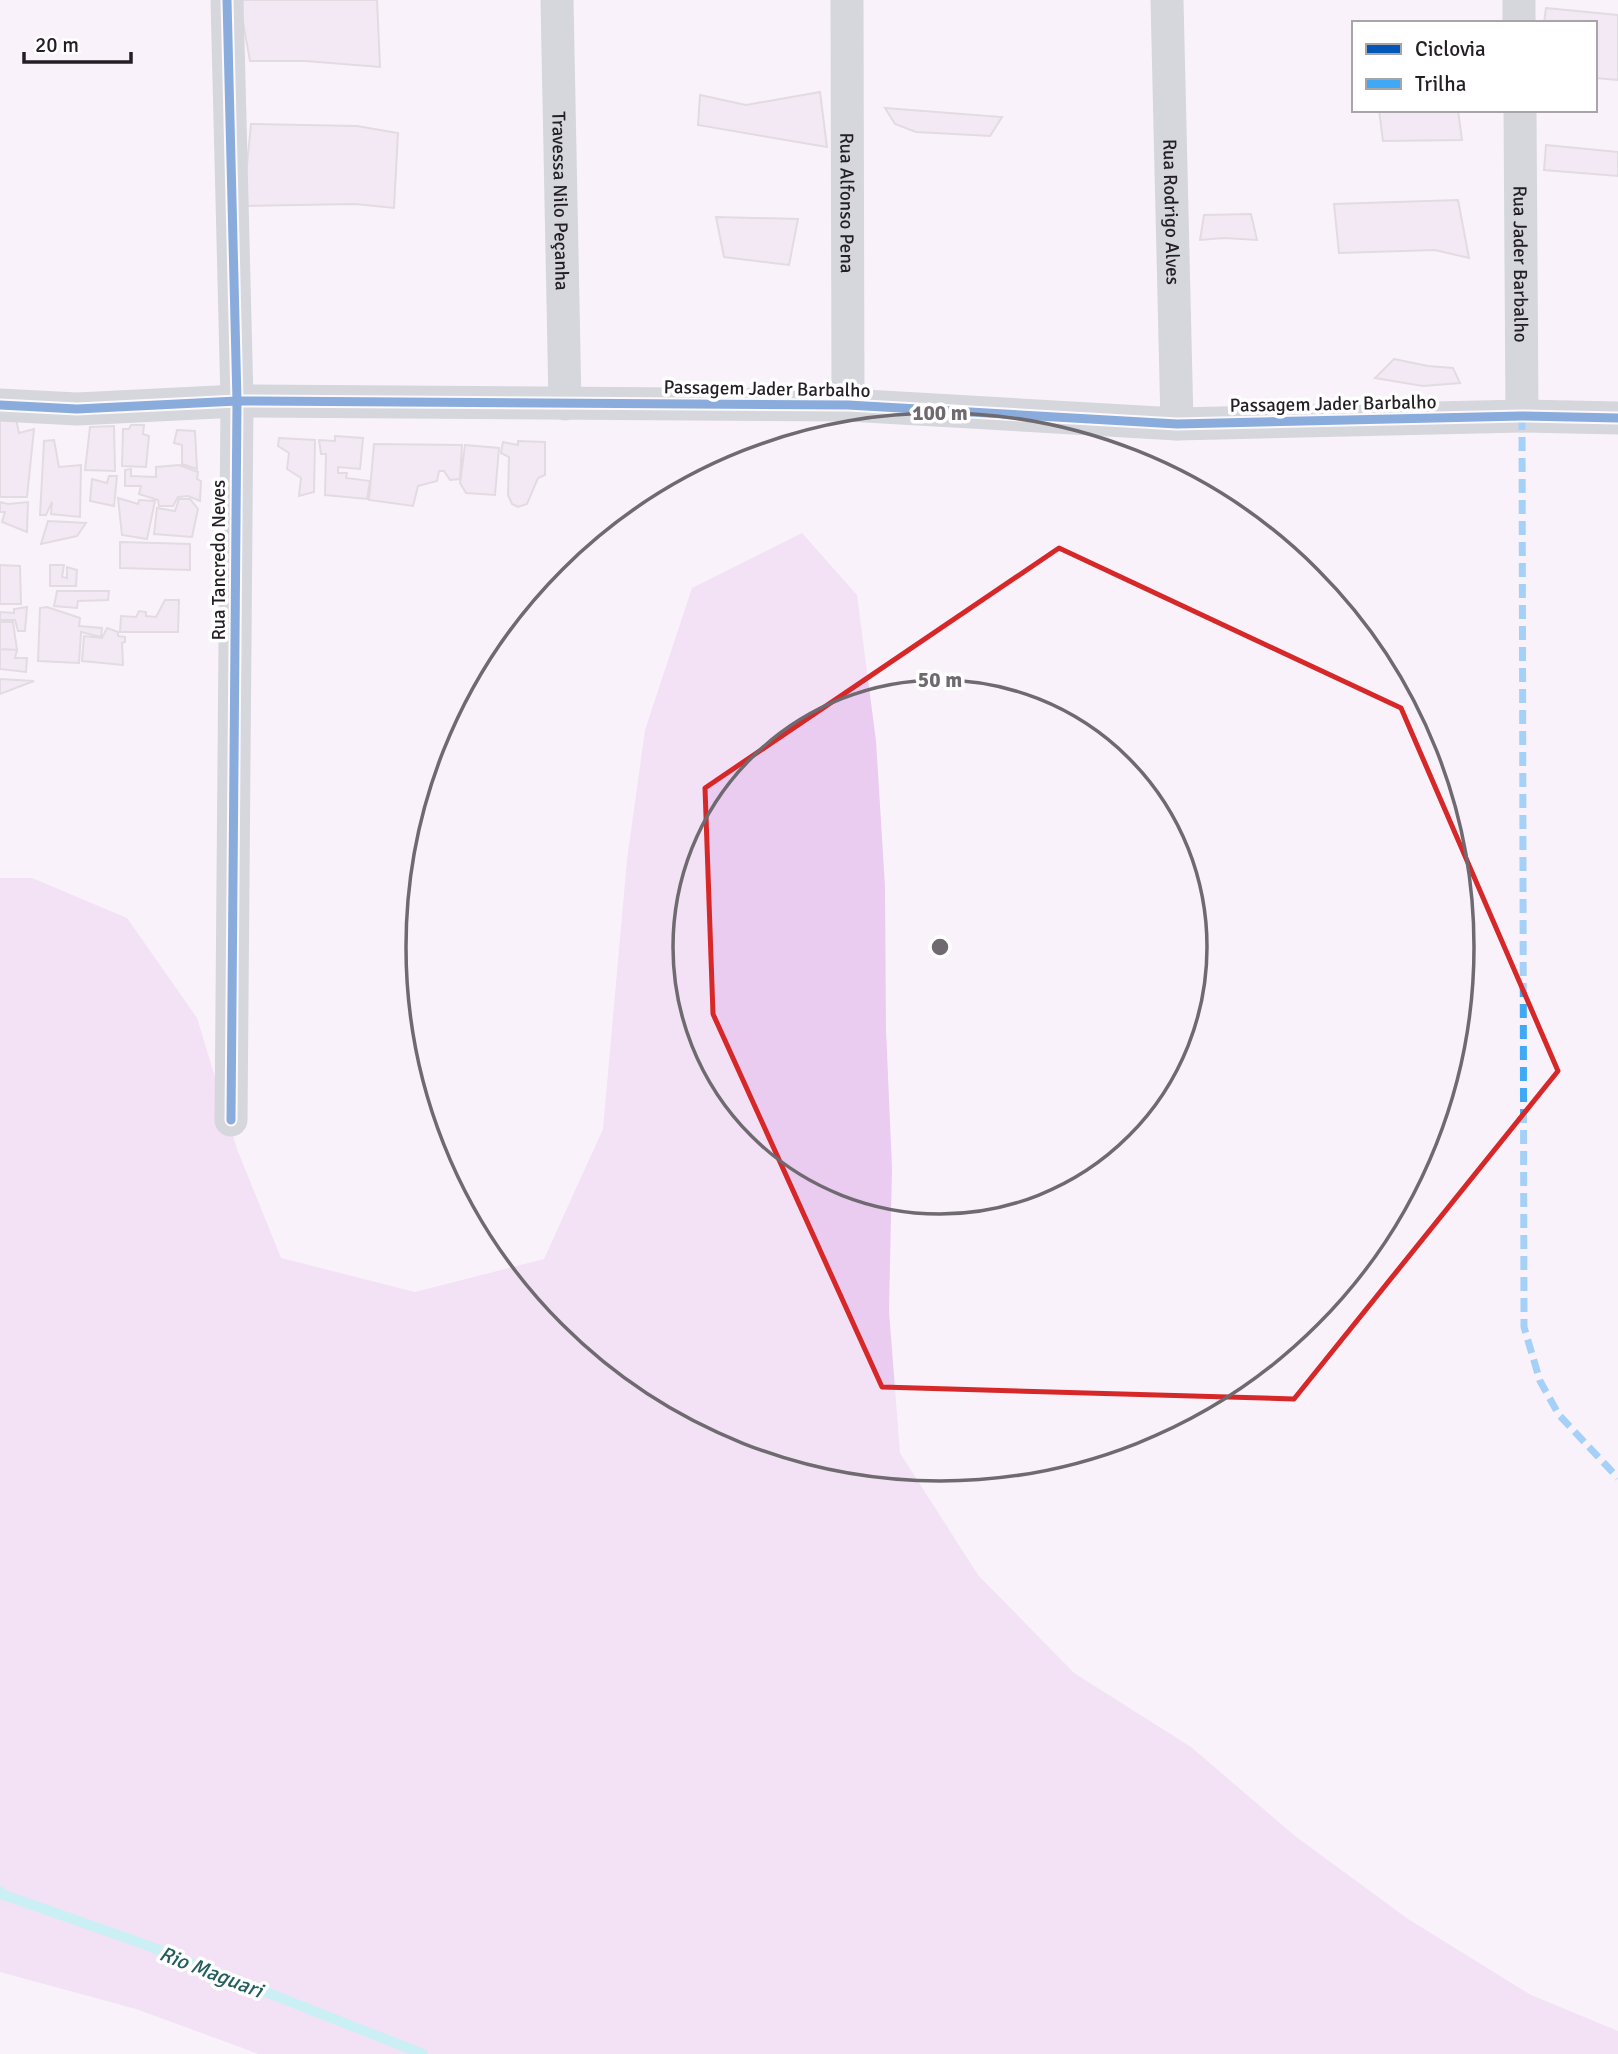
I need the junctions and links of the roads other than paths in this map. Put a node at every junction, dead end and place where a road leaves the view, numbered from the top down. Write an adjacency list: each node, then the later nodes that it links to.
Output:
1 (227, 0): 8 (street, Rua Tancredo Neves)
2 (556, 0): 9 (street, Travessa Nilo Peçanha)
3 (847, 0): 11 (street, Rua Alfonso Pena)
4 (1167, 0): 14 (street, Rua Rodrigo Alves)
5 (1519, 0): 6 (street)
6 (1519, 21)
7 (1520, 112): 12 (street, Rua Jader Barbalho)
8 (237, 401): 9 (street, Passagem Jader Barbalho); 10 (street, Passagem Jader Barbalho); 15 (street, Rua Tancredo Neves)
9 (565, 404): 11 (street, Passagem Jader Barbalho)
10 (0, 405)
11 (848, 405): 14 (street, Passagem Jader Barbalho)
12 (1522, 416): 13 (street, Passagem Jader Barbalho); 14 (street, Passagem Jader Barbalho)
13 (1618, 418)
14 (1177, 424)
15 (231, 1119)

